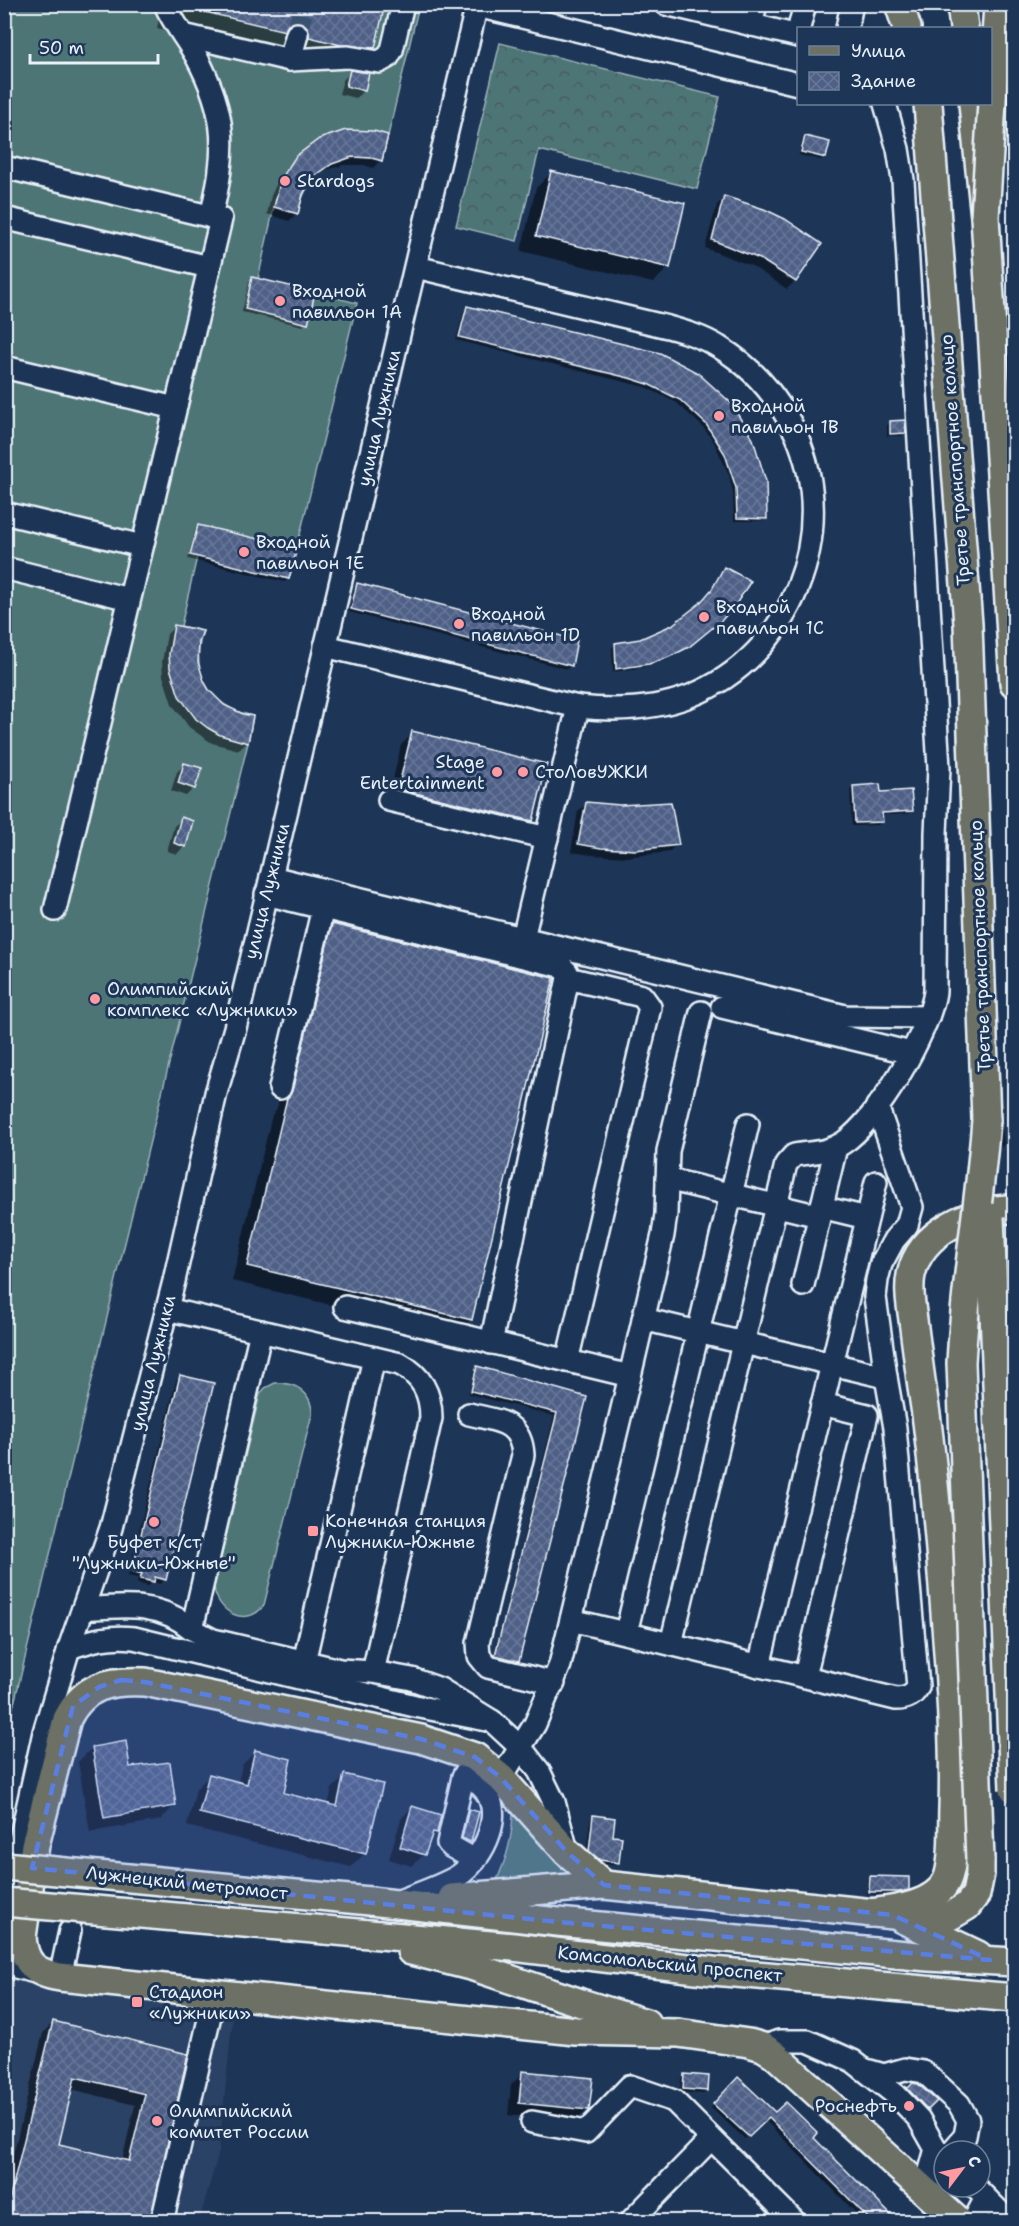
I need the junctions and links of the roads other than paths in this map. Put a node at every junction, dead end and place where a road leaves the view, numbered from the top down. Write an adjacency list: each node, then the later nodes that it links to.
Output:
1 (165, 4): 20 (street)
2 (403, 4): 21 (street)
3 (666, 4): 11 (street)
4 (805, 4): 13 (street)
5 (852, 4): 14 (street)
6 (899, 4): 15 (main road)
7 (916, 4): 16 (main road)
8 (961, 4): 17 (main road)
9 (998, 4): 23 (main road, bridge)
10 (477, 5): 22 (street); 33 (street, улица Лужники)
11 (706, 9): 12 (street)
12 (754, 15): 18 (street)
13 (799, 27)
14 (847, 27)
15 (907, 27)
16 (919, 27)
17 (964, 27)
18 (797, 33)
19 (297, 34): 21 (street)
20 (183, 36): 21 (street); 29 (street)
21 (291, 60)
22 (797, 84)
23 (992, 102)
24 (885, 105): 52 (street)
25 (928, 105): 56 (main road, Третье транспортное кольцо)
26 (973, 105): 30 (main road, bridge)
27 (992, 105): 30 (main road, bridge)
28 (4, 167): 29 (street)
29 (211, 217): 32 (street)
30 (985, 217): 41 (main road)
31 (4, 218): 32 (street)
32 (209, 267): 35 (street)
33 (416, 267): 40 (street, улица Лужники); 42 (street)
34 (4, 367): 35 (street)
35 (175, 408): 37 (street)
36 (4, 513): 37 (street)
37 (142, 546): 39 (street)
38 (4, 568): 39 (street)
39 (129, 599): 47 (street)
40 (324, 646): 42 (street); 45 (street, улица Лужники)
41 (1014, 683)
42 (578, 707): 44 (street)
43 (389, 800): 44 (street)
44 (547, 838): 48 (street)
45 (268, 886): 46 (street); 48 (street); 68 (street, улица Лужники)
46 (323, 908): 49 (street); 54 (street)
47 (55, 910)
48 (523, 938): 52 (street)
49 (568, 978): 72 (street); 75 (street)
50 (722, 1007): 53 (street)
51 (701, 1011): 59 (street)
52 (928, 1017): 53 (street)
53 (911, 1053): 55 (street)
54 (280, 1088)
55 (877, 1107): 58 (street); 78 (street)
56 (986, 1120): 98 (main road, Третье транспортное кольцо, bridge); 105 (main road, bridge)
57 (748, 1124): 61 (street)
58 (836, 1147): 62 (street); 64 (street)
59 (667, 1179): 61 (street); 69 (street)
60 (876, 1182): 65 (street)
61 (731, 1194): 62 (street); 71 (street)
62 (776, 1205): 64 (street); 73 (street)
63 (1014, 1209): 105 (main road)
64 (820, 1211): 65 (street); 66 (street)
65 (867, 1218): 76 (street)
66 (803, 1285)
67 (345, 1307): 72 (street)
68 (167, 1309): 70 (street); 83 (street, улица Лужники)
69 (643, 1318): 71 (street); 77 (street)
70 (261, 1331): 74 (street); 85 (street)
71 (698, 1332): 73 (street); 86 (street)
72 (491, 1343): 75 (street)
73 (743, 1343): 76 (street); 87 (street)
74 (374, 1358): 89 (street); 91 (street)
75 (567, 1361): 77 (street)
76 (832, 1364): 78 (street); 79 (street)
77 (630, 1376): 84 (street)
78 (886, 1377): 82 (street)
79 (822, 1404): 81 (street); 90 (street)
80 (469, 1414): 93 (street)
81 (867, 1415): 82 (street); 92 (street)
82 (895, 1422): 92 (street)
83 (83, 1609): 85 (street); 88 (street, улица Лужники)
84 (571, 1620): 86 (street); 93 (street)
85 (192, 1629): 89 (street)
86 (626, 1633): 87 (street)
87 (671, 1644): 90 (street)
88 (69, 1648): 94 (street); 102 (street, улица Лужники)
89 (304, 1662): 91 (street)
90 (759, 1666): 92 (street)
91 (373, 1671): 94 (street)
92 (805, 1676)
93 (554, 1683): 95 (street)
94 (492, 1721): 95 (street)
95 (521, 1748): 97 (street); 99 (street)
96 (469, 1767): 97 (main road); 100 (street); 100 (street); 110 (main road)
97 (501, 1778): 99 (main road)
98 (1014, 1789)
99 (567, 1852): 101 (main road)
100 (475, 1860): 103 (street)
101 (604, 1885): 103 (main road); 105 (main road)
102 (6, 1886): 103 (main road, Лужнецкий метромост, bridge); 104 (street, улица Лужники); 106 (main road, Лужнецкий метромост, bridge)
103 (382, 1902): 108 (main road, Комсомольский проспект)
104 (4, 1912)
105 (882, 1914): 108 (main road)
106 (325, 1930): 112 (main road, Комсомольский проспект); 113 (main road)
107 (70, 1931): 110 (street)
108 (1002, 1961)
109 (4, 1964): 110 (street)
110 (52, 1976): 111 (main road)
111 (214, 1992): 113 (main road); 124 (street)
112 (1014, 1998)
113 (678, 2033): 114 (main road)
114 (763, 2047): 115 (street); 123 (main road)
115 (862, 2069): 118 (street); 119 (street)
116 (532, 2122): 117 (street)
117 (711, 2139): 125 (street); 126 (street)
118 (934, 2139)
119 (961, 2139)
120 (942, 2199): 123 (street)
121 (979, 2199): 127 (street)
122 (986, 2199): 128 (street)
123 (951, 2216)
124 (162, 2222)
125 (630, 2222)
126 (795, 2222)
127 (973, 2222)
128 (1010, 2222)

